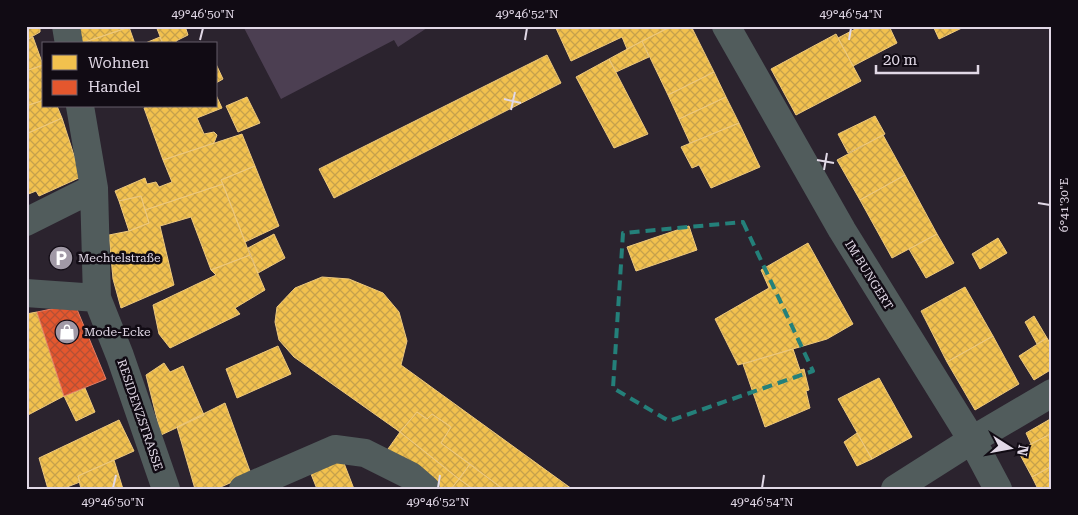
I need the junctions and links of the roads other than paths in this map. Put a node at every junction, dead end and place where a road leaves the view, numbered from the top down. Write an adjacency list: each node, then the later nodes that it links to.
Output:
1 (66, 26): 3 (street)
2 (726, 26): 10 (street, IM BUNGERT)
3 (69, 42)
4 (80, 108): 5 (street, RESIDENZSTRASSE)
5 (94, 188): 6 (street); 8 (street, RESIDENZSTRASSE)
6 (26, 222)
7 (26, 293): 8 (street)
8 (97, 298): 11 (street, RESIDENZSTRASSE)
9 (1052, 393): 10 (street)
10 (972, 440): 14 (street); 15 (street, IM BUNGERT)
11 (166, 489)
12 (243, 489): 13 (street)
13 (426, 489)
14 (895, 489)
15 (998, 489)

